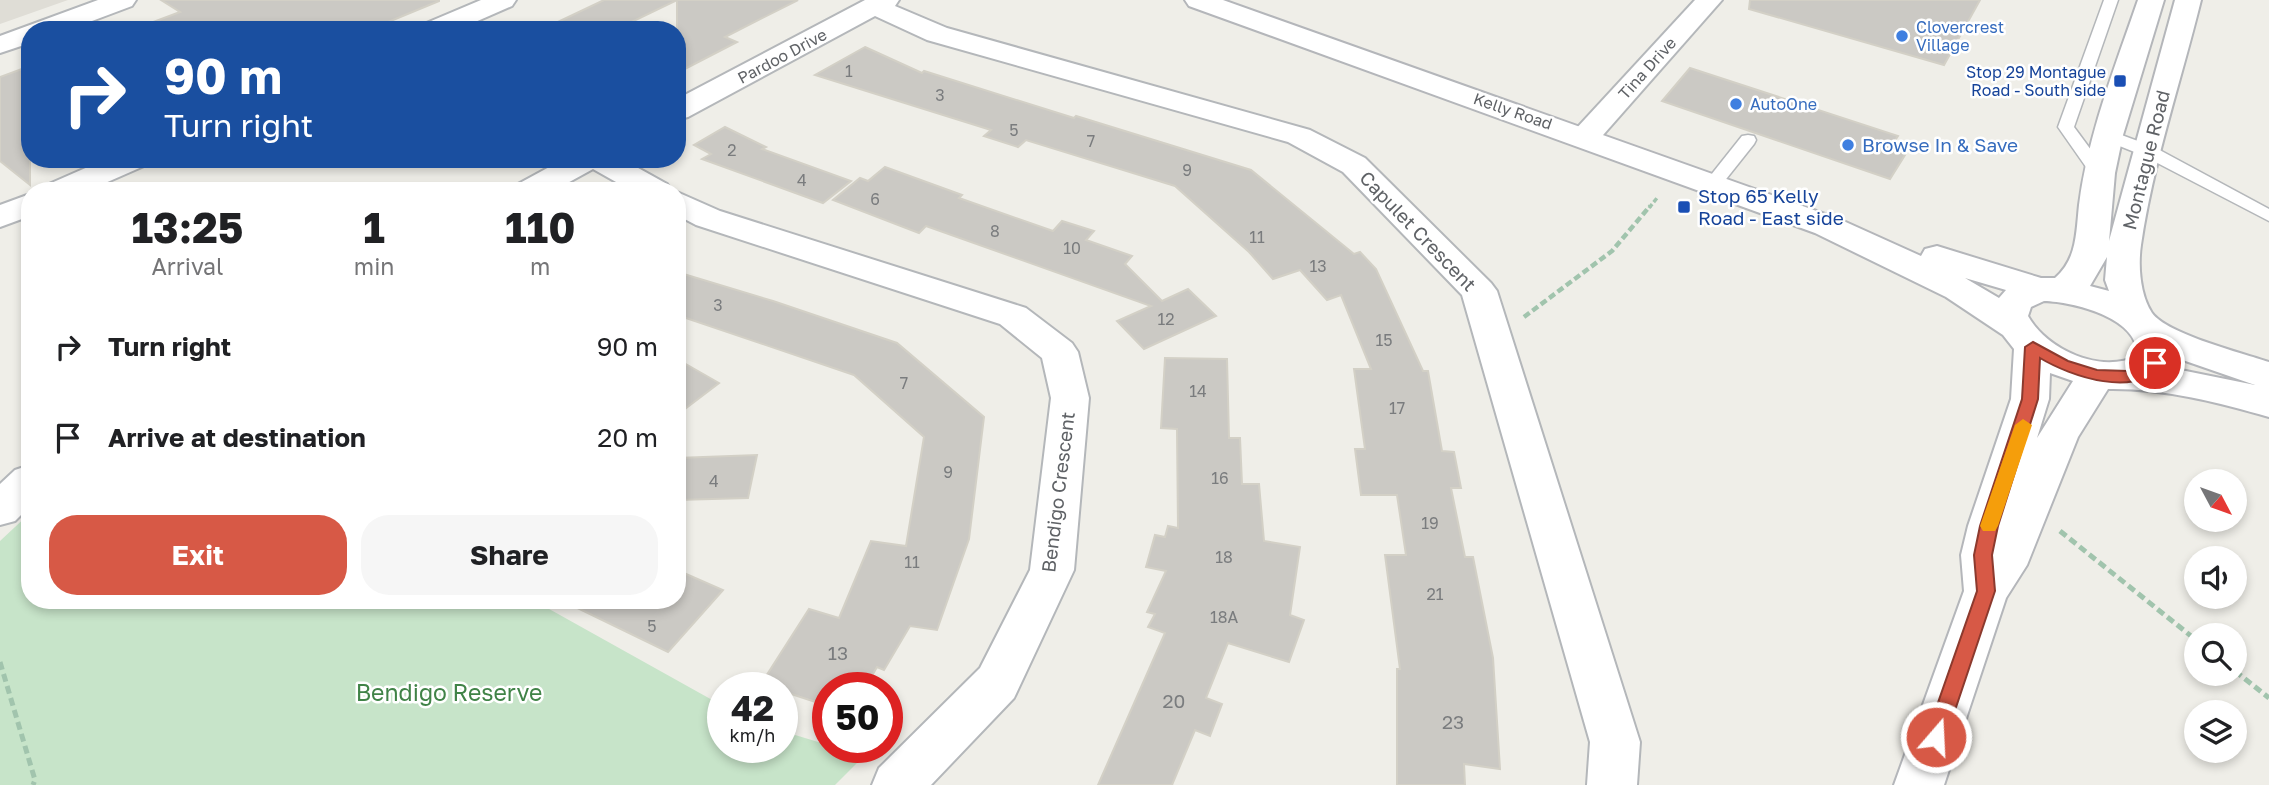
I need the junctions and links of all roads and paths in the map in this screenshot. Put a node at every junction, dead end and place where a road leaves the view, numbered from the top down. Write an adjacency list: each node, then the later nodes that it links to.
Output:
1 (124, 0): 9 (street)
2 (503, 0): 10 (street)
3 (1198, 0): 15 (street, Kelly Road)
4 (2111, 0): 21 (lane)
5 (2151, 0): 14 (street, Montague Road)
6 (2188, 0): 17 (street, Montague Road)
7 (1703, 1): 15 (street, Tina Drive)
8 (880, 3): 13 (street, Pardoo Drive); 33 (street, Capulet Crescent)
9 (67, 21)
10 (454, 21)
11 (21, 37): 12 (street)
12 (0, 45)
13 (686, 106)
14 (2108, 135): 17 (lane); 21 (street, Montague Road)
15 (1585, 137): 25 (street, Kelly Road)
16 (1748, 140): 25 (lane)
17 (2148, 151): 30 (lane); 34 (street, Montague Road)
18 (112, 168): 22 (street)
19 (571, 168): 23 (street)
20 (614, 168): 24 (street)
21 (2099, 173): 32 (street, Montague Road)
22 (81, 182)
23 (546, 182)
24 (640, 182)
25 (1713, 184): 31 (street, Kelly Road)
26 (1659, 196): 33 (path)
27 (686, 207): 49 (street, Bendigo Crescent)
28 (21, 208): 29 (street)
29 (0, 216)
30 (2269, 216)
31 (1827, 226): 32 (street, Kelly Road); 35 (street, Kelly Road)
32 (2051, 290): 34 (street, Kelly Road); 35 (street)
33 (1490, 327): 50 (street, Capulet Crescent)
34 (2143, 327): 37 (street, Montague Road); 38 (street)
35 (2023, 337): 36 (street, Kelly Road); 43 (street)
36 (2096, 375): 37 (street, Kelly Road); 41 (street)
37 (2137, 375): 39 (street)
38 (2269, 376)
39 (2269, 403)
40 (21, 489): 42 (street)
41 (2029, 506): 43 (street); 44 (path)
42 (0, 509)
43 (1986, 591): 51 (street)
44 (2184, 630)
45 (0, 662): 48 (path)
46 (2247, 681): 47 (path)
47 (2269, 698)
48 (33, 785)
49 (897, 785)
50 (1612, 785)
51 (1919, 785)

